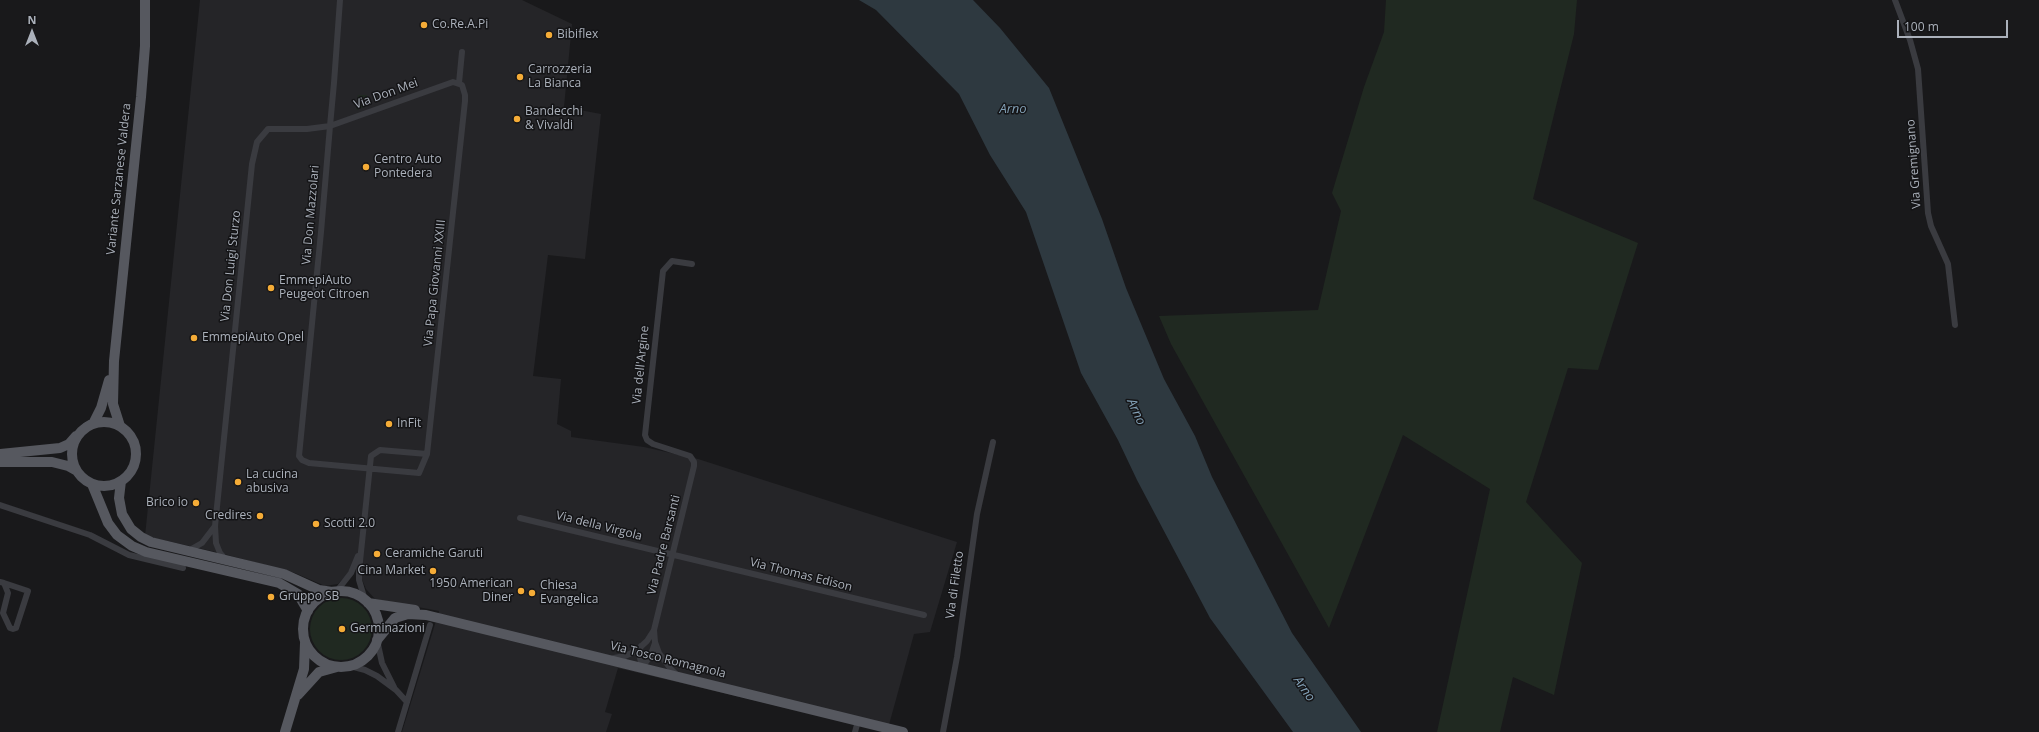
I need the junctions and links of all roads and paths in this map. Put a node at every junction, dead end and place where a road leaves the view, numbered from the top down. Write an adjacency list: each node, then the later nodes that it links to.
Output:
1 (145, 0): 10 (main road, Variante Sarzanese Valdera)
2 (340, 0): 6 (street, Via Don Mazzolari)
3 (1895, 0): 9 (street, Via Gremignano)
4 (462, 52): 5 (street)
5 (459, 83): 6 (street, Via Don Mei); 16 (street, Via Papa Giovanni XXIII)
6 (330, 126): 7 (street, Via Don Mei); 19 (street, Via Don Mazzolari)
7 (288, 129): 25 (street, Via Don Luigi Sturzo)
8 (692, 264): 18 (street, Via dell'Argine)
9 (1955, 325)
10 (114, 360): 11 (main road); 12 (main road)
11 (93, 424): 12 (main road); 13 (main road)
12 (120, 426): 21 (main road)
13 (78, 435): 15 (main road); 20 (main road)
14 (993, 442): 55 (street, Via di Filetto)
15 (0, 454)
16 (427, 454): 19 (street); 19 (street, Via Papa Giovanni XXIII)
17 (0, 462): 20 (main road)
18 (694, 464): 28 (street, Via Padre Barsanti)
19 (368, 468): 26 (street)
20 (77, 471): 22 (main road)
21 (121, 481): 22 (main road); 27 (main road)
22 (92, 484): 34 (main road)
23 (0, 505): 30 (street)
24 (520, 518): 28 (street, Via della Virgola)
25 (215, 526): 27 (street); 29 (street, Via Don Luigi Sturzo)
26 (360, 548): 32 (street); 33 (street)
27 (188, 551): 29 (main road)
28 (672, 555): 35 (street, Via Thomas Edison); 37 (street, Via Padre Barsanti)
29 (226, 560): 32 (main road)
30 (183, 568)
31 (2, 583): 31 (street)
32 (334, 592): 33 (main road); 34 (main road)
33 (366, 601): 36 (main road, Via Tosco Romagnola); 39 (main road)
34 (308, 611): 38 (main road)
35 (924, 615)
36 (428, 620): 39 (main road, Via Tosco Romagnola); 42 (main road, Via Tosco Romagnola); 49 (street)
37 (654, 630): 40 (street, Via Padre Barsanti); 41 (street, Via Padre Barsanti)
38 (305, 640): 44 (main road); 48 (main road)
39 (377, 640): 43 (main road); 47 (street)
40 (655, 642): 45 (street, Via Padre Barsanti); 46 (street, Via Padre Barsanti)
41 (641, 646): 42 (street, Via Padre Barsanti); 45 (street)
42 (605, 658): 45 (main road, Via Tosco Romagnola)
43 (350, 666): 44 (main road); 47 (street)
44 (337, 667): 48 (main road)
45 (642, 667): 46 (main road, Via Tosco Romagnola)
46 (680, 677): 50 (main road, Via Tosco Romagnola)
47 (396, 690): 49 (street)
48 (296, 696): 51 (main road)
49 (407, 702): 52 (street)
50 (858, 721): 53 (street); 54 (main road, Via Tosco Romagnola)
51 (285, 732)
52 (398, 732)
53 (855, 732)
54 (903, 732)
55 (943, 732)

